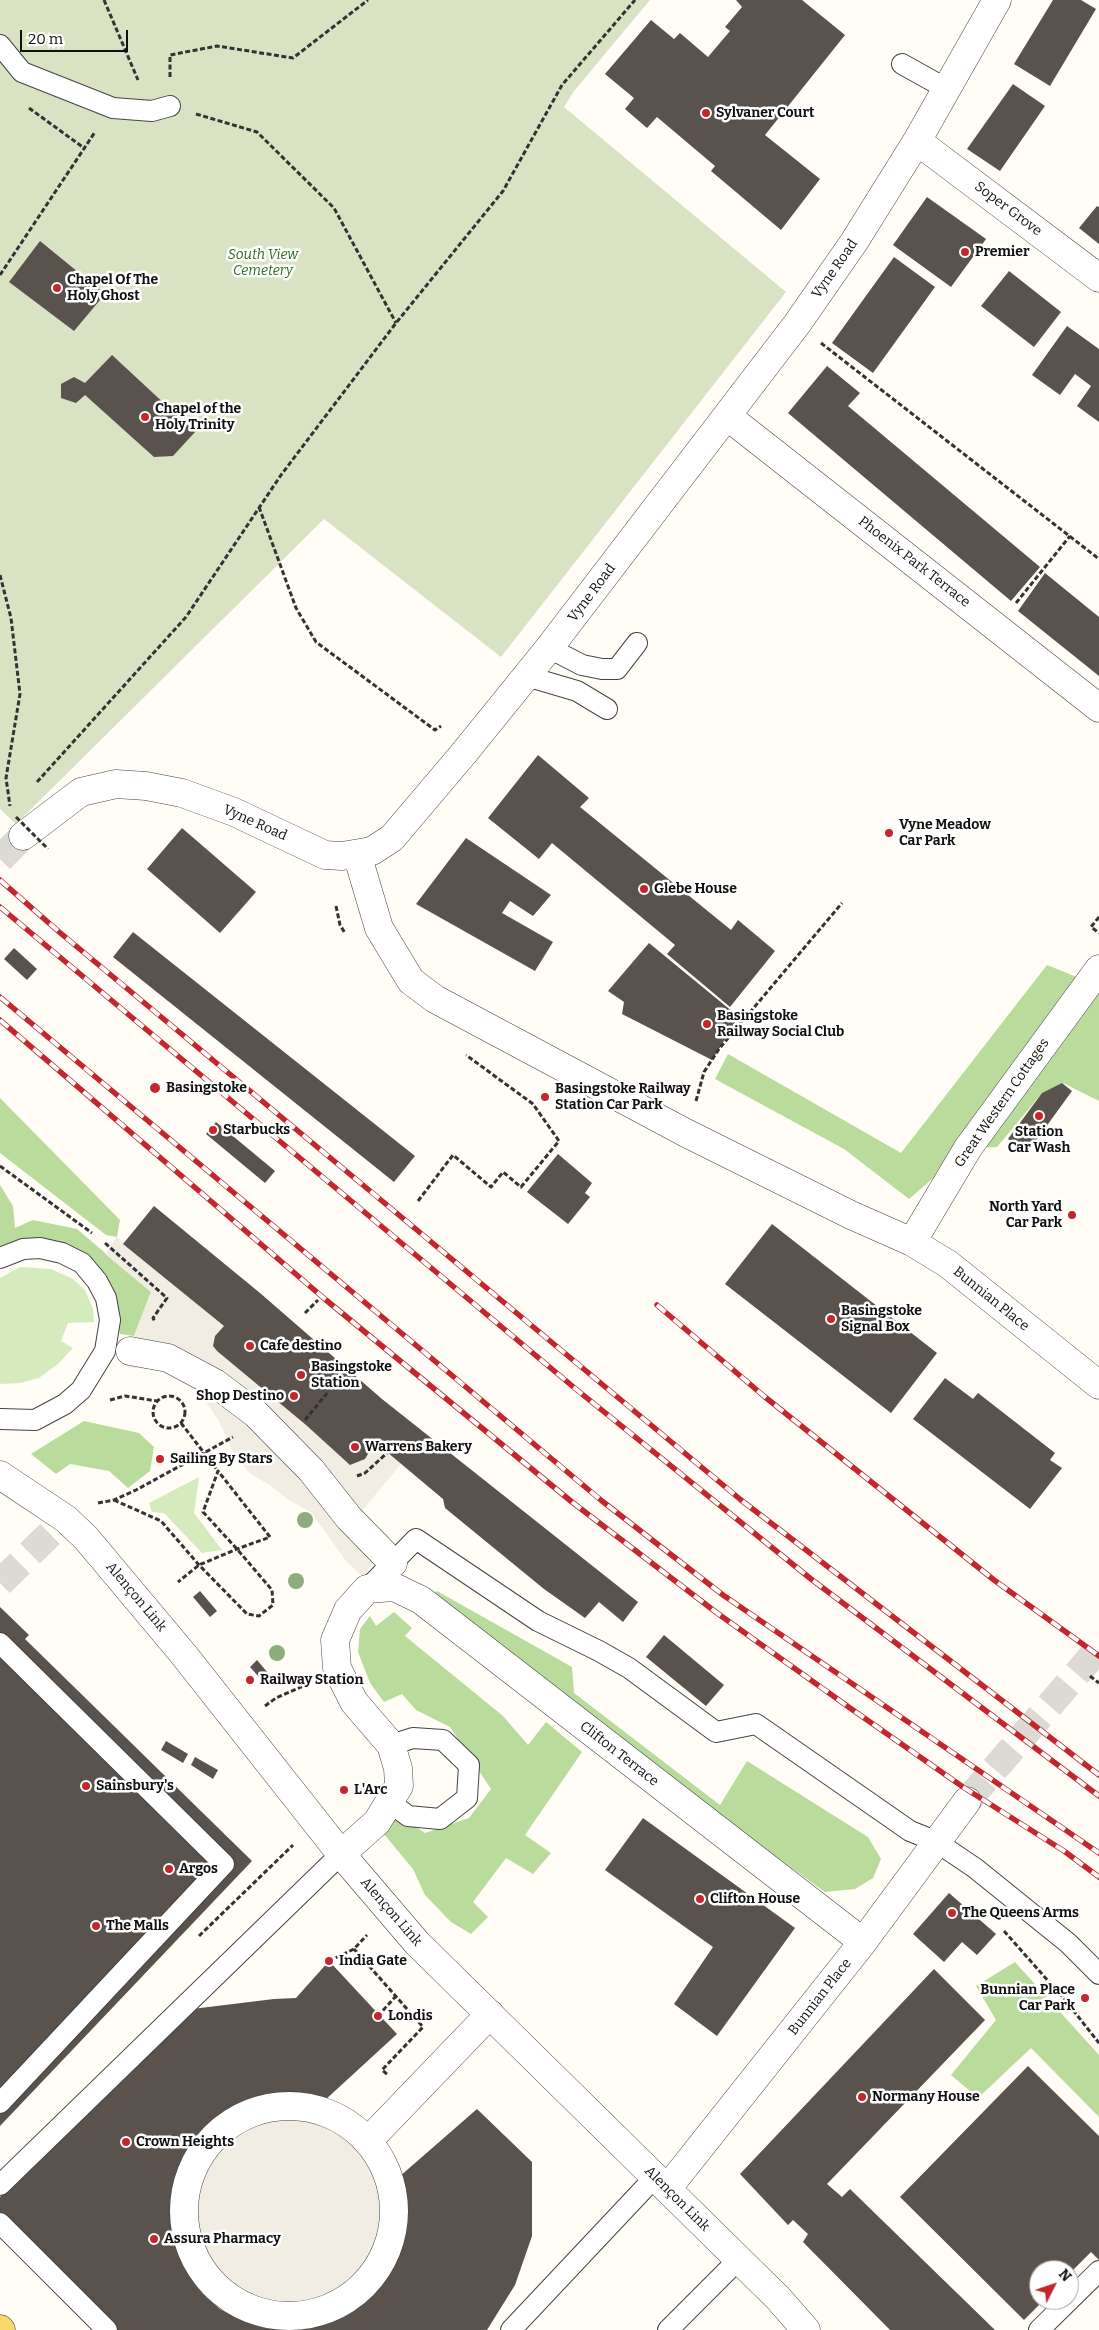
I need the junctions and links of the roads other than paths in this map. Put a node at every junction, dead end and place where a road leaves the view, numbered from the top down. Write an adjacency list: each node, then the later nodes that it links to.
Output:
1 (997, 0): 4 (street, Vyne Road)
2 (0, 44): 5 (lane)
3 (902, 64): 4 (lane)
4 (945, 88): 6 (street, Vyne Road)
5 (161, 108)
6 (917, 141): 7 (street, Soper Grove); 8 (street, Vyne Road)
7 (1099, 278)
8 (728, 416): 10 (street, Vyne Road); 12 (street, Phoenix Park Terrace)
9 (637, 643): 10 (lane)
10 (550, 648): 11 (street, Vyne Road)
11 (526, 676): 13 (lane); 15 (street, Vyne Road)
12 (1099, 708)
13 (607, 709)
14 (20, 826): 15 (street, Vyne Road)
15 (357, 854): 17 (street, Bunnian Place)
16 (1099, 969): 17 (street, Great Western Cottages)
17 (900, 1237): 20 (street, Bunnian Place)
18 (0, 1258): 21 (lane)
19 (130, 1351): 23 (street)
20 (1095, 1386)
21 (0, 1419)
22 (0, 1475): 30 (street, Alençon Link)
23 (393, 1563): 24 (lane); 29 (lane)
24 (367, 1589): 26 (street); 31 (street, Clifton Terrace)
25 (0, 1643): 34 (lane)
26 (390, 1745): 28 (street); 28 (lane)
27 (967, 1801): 29 (street, Bunnian Place)
28 (391, 1803): 30 (street)
29 (935, 1841): 31 (street, Bunnian Place); 32 (lane)
30 (341, 1854): 33 (street, Alençon Link); 37 (lane)
31 (863, 1942): 36 (street, Bunnian Place)
32 (1099, 1974)
33 (490, 2014): 35 (street); 36 (street, Alençon Link)
34 (0, 2103)
35 (368, 2141): 35 (street)
36 (661, 2183): 39 (street, Alençon Link); 42 (lane)
37 (0, 2185)
38 (0, 2224): 41 (lane)
39 (738, 2260): 43 (lane); 44 (street, Alençon Link)
40 (1099, 2271): 45 (lane)
41 (107, 2330)
42 (511, 2330)
43 (668, 2330)
44 (806, 2330)
45 (1039, 2330)

